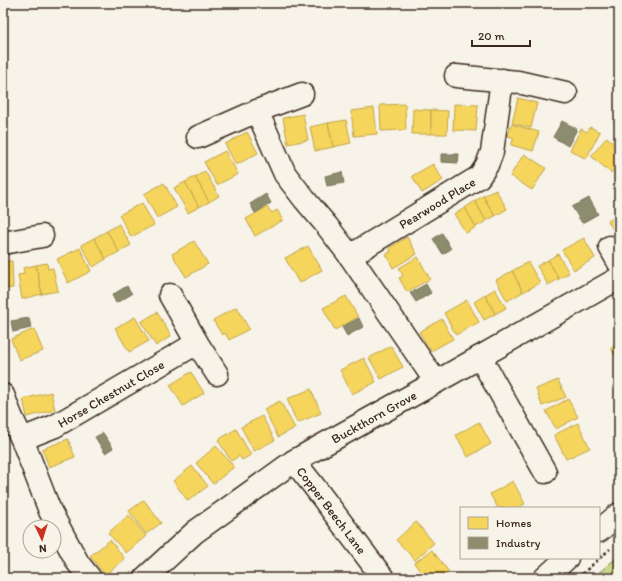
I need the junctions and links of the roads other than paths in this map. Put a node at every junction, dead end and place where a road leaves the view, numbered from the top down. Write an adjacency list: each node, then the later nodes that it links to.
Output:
1 (456, 76): 2 (street)
2 (502, 80): 3 (street); 9 (street, Pearwood Place)
3 (566, 93)
4 (302, 94): 5 (street)
5 (256, 111): 6 (street); 9 (street)
6 (198, 137)
7 (42, 236): 8 (street)
8 (3, 243)
9 (350, 256): 15 (street)
10 (619, 278): 13 (street, Buckthorn Grove)
11 (170, 295): 12 (street)
12 (197, 343): 14 (street); 17 (street, Horse Chestnut Close)
13 (480, 357): 15 (street, Buckthorn Grove); 19 (street)
14 (217, 374)
15 (436, 382): 18 (street, Buckthorn Grove)
16 (3, 395): 17 (street)
17 (22, 440): 23 (street)
18 (294, 461): 24 (street, Buckthorn Grove); 25 (street, Copper Beech Lane)
19 (545, 472)
20 (619, 514): 21 (street)
21 (606, 538)
22 (566, 559): 26 (street)
23 (90, 578)
24 (144, 578)
25 (383, 578)
26 (544, 578)

